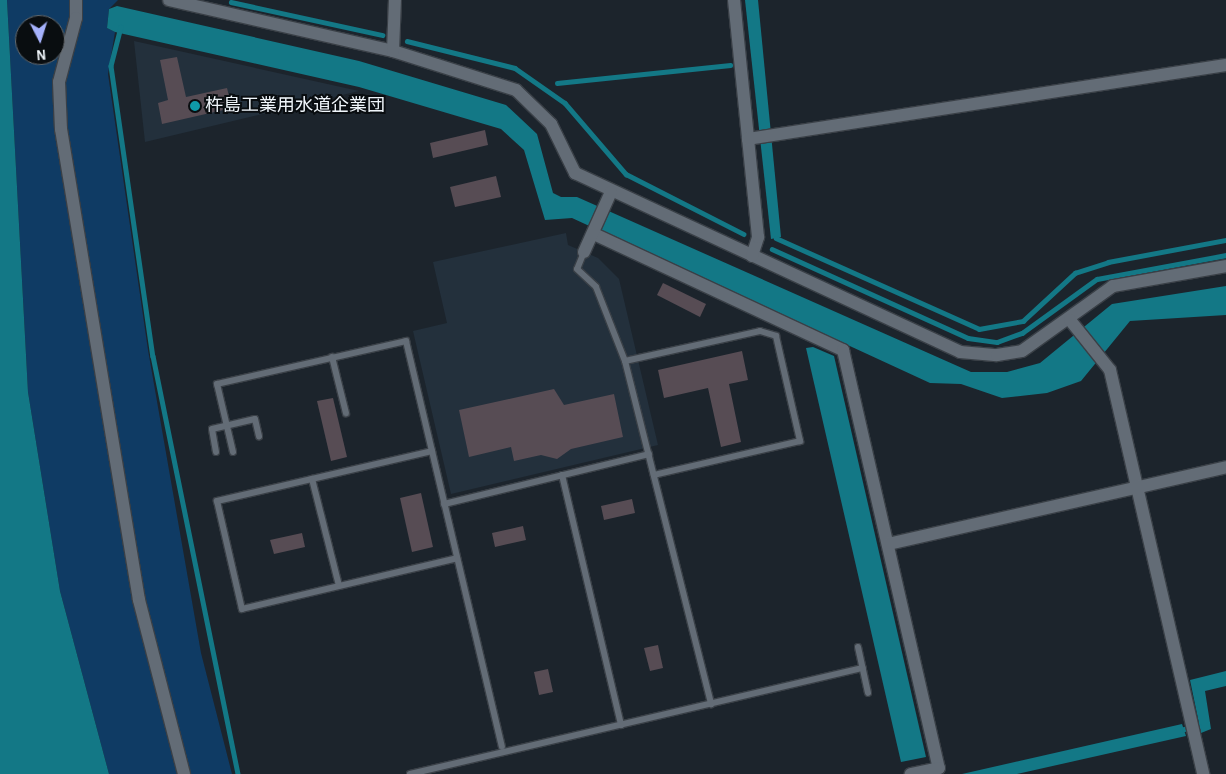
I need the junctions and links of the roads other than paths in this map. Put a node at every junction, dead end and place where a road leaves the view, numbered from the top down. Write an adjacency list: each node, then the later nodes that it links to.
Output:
1 (76, 0): 38 (street)
2 (169, 0): 5 (street)
3 (395, 0): 5 (street)
4 (734, 0): 7 (street)
5 (393, 52): 8 (street)
6 (1226, 65): 7 (street)
7 (752, 139): 11 (street)
8 (610, 197): 9 (street); 11 (street)
9 (594, 233): 10 (street); 29 (street)
10 (584, 252): 15 (lane)
11 (752, 256): 13 (street)
12 (1226, 266): 13 (street)
13 (1070, 320): 27 (street)
14 (332, 358): 16 (lane); 17 (lane); 19 (lane)
15 (626, 361): 22 (lane); 25 (lane)
16 (346, 413)
17 (227, 426): 18 (lane); 20 (lane); 21 (lane)
18 (259, 437)
19 (432, 451): 26 (lane); 28 (lane)
20 (216, 452)
21 (233, 452)
22 (649, 454): 24 (lane); 25 (lane)
23 (1226, 467): 27 (street)
24 (562, 475): 28 (lane); 36 (lane)
25 (654, 475): 35 (lane)
26 (312, 479): 31 (lane); 31 (lane)
27 (1138, 488): 29 (street); 41 (street)
28 (444, 504): 30 (lane)
29 (888, 544): 40 (street)
30 (457, 558): 31 (lane); 37 (lane)
31 (339, 586)
32 (858, 647): 33 (lane)
33 (863, 668): 34 (lane); 35 (lane)
34 (868, 693)
35 (711, 704): 36 (lane)
36 (621, 725): 39 (lane)
37 (502, 747)
38 (184, 774)
39 (410, 774)
40 (911, 774)
41 (1202, 774)

